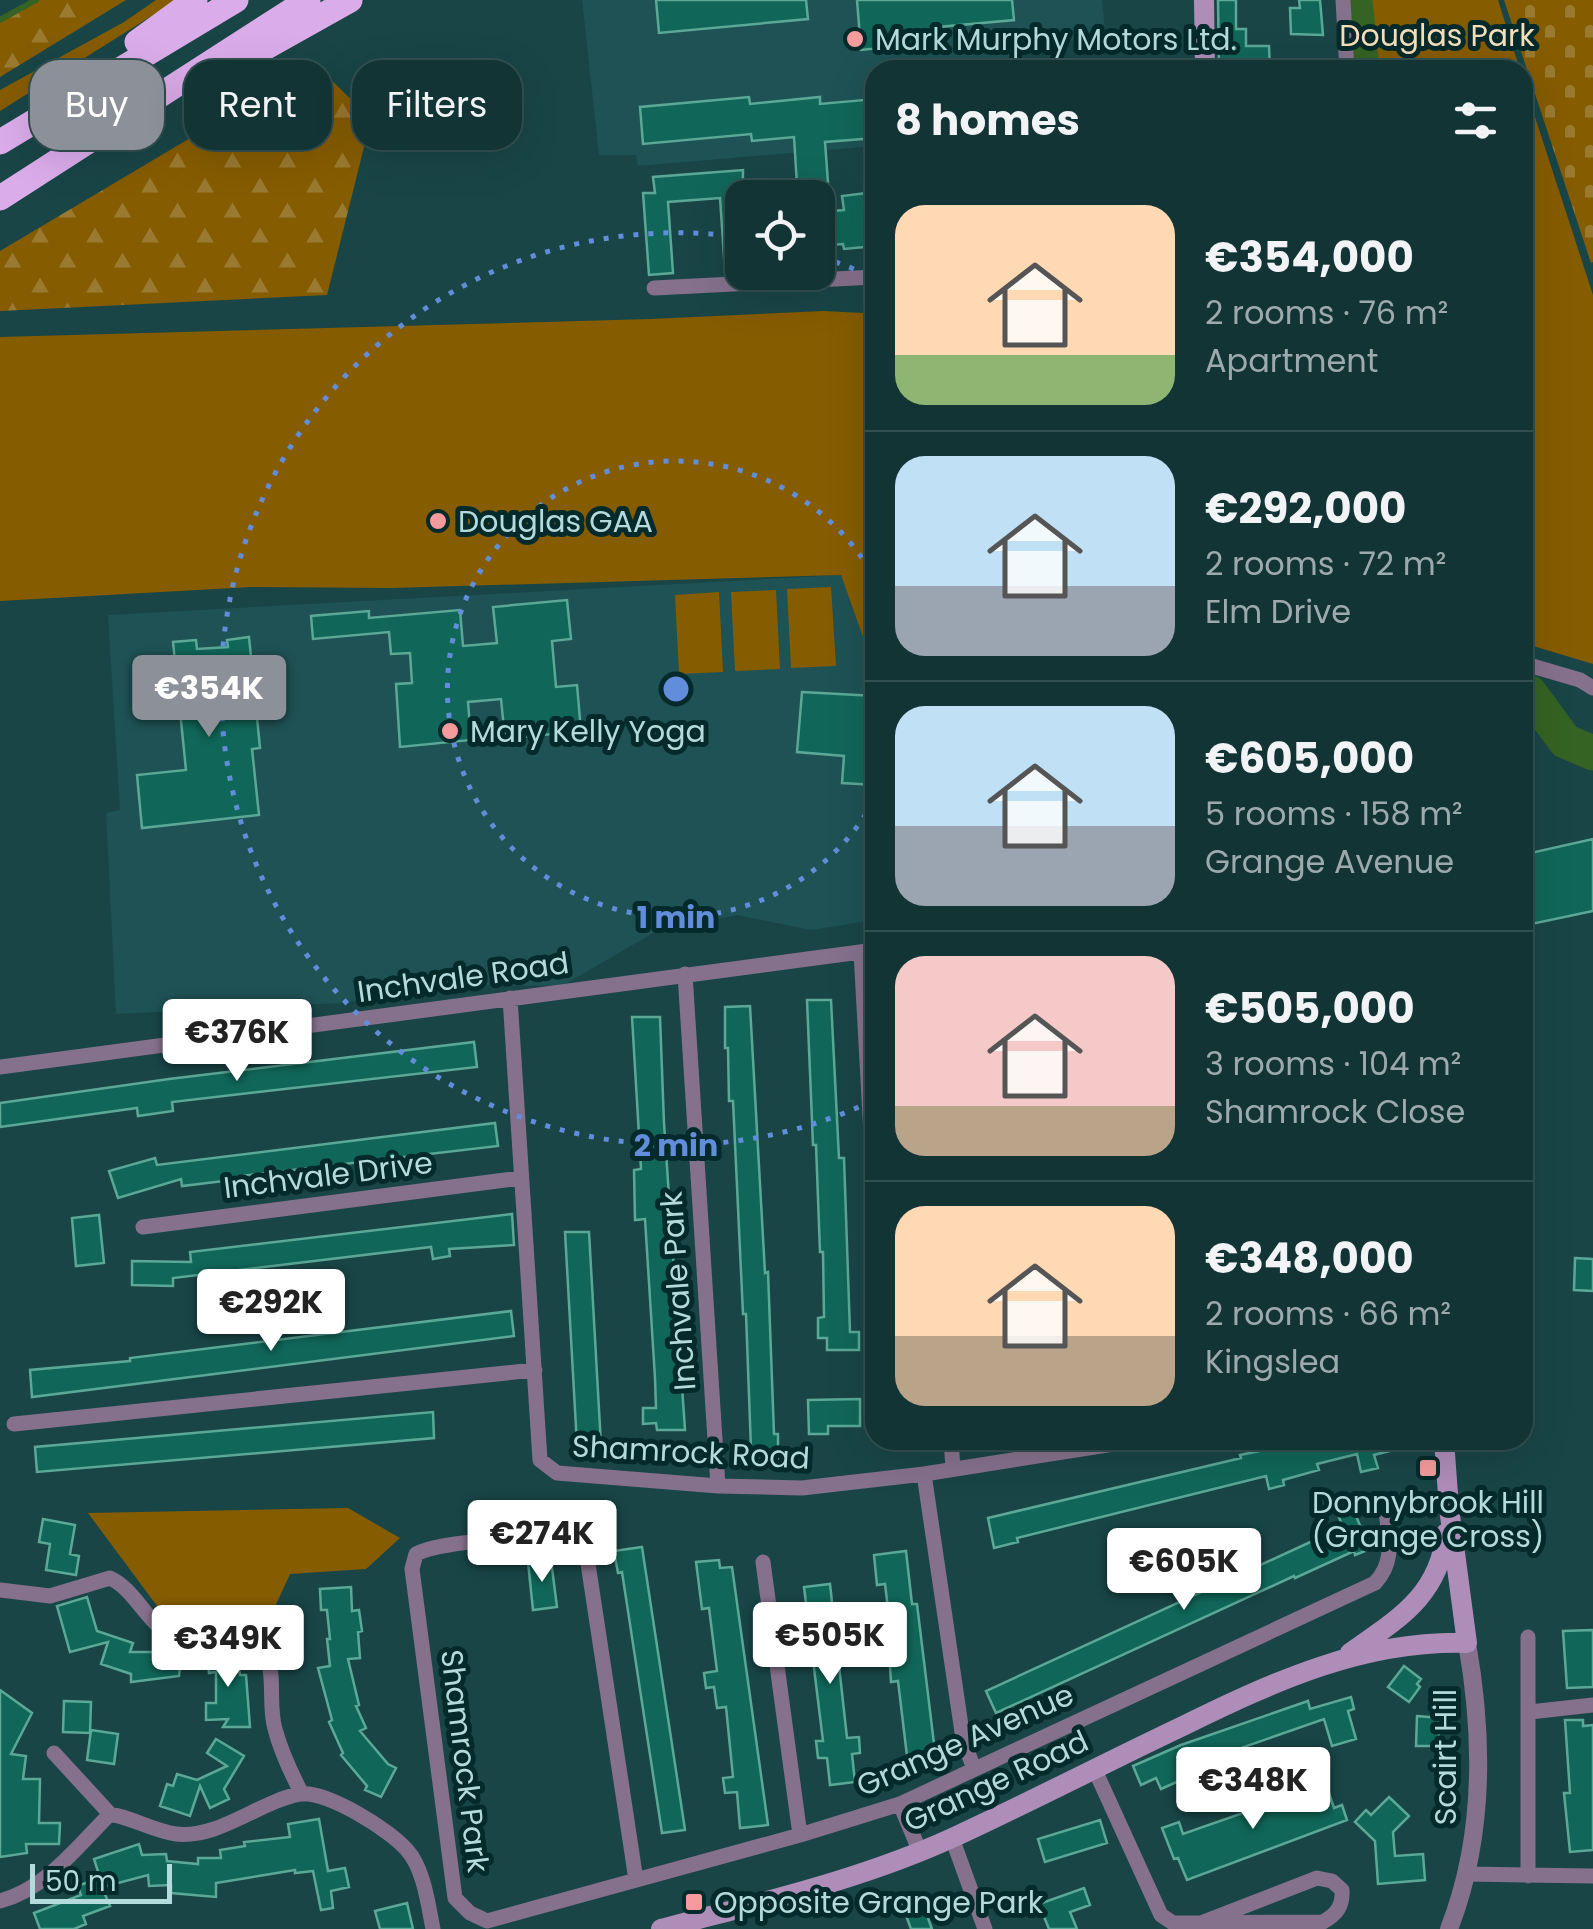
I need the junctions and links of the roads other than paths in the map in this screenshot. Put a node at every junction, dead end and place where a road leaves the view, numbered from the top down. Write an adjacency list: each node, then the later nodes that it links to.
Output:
1 (195, 0): 11 (highway)
2 (236, 0): 11 (highway)
3 (308, 0): 9 (highway)
4 (350, 0): 10 (highway)
5 (1204, 0): 7 (main road)
6 (1343, 0): 8 (street)
7 (1205, 60)
8 (1347, 60)
9 (164, 93)
10 (164, 102)
11 (4, 139)
12 (77, 150): 13 (highway)
13 (0, 198)
14 (865, 278): 15 (street)
15 (654, 288)
16 (1533, 666): 17 (street)
17 (1593, 688)
18 (865, 951): 19 (street, Inchvale Road)
19 (684, 974): 20 (street, Inchvale Road); 31 (street, Inchvale Park)
20 (510, 998): 21 (street, Inchvale Road); 22 (street)
21 (0, 1066)
22 (521, 1178): 23 (street, Inchvale Drive); 24 (street)
23 (142, 1226)
24 (535, 1370): 25 (street); 31 (street, Shamrock Road)
25 (14, 1424)
26 (952, 1450): 29 (street)
27 (1074, 1450): 29 (street, Shamrock Road)
28 (1445, 1450): 32 (main road)
29 (953, 1468): 30 (street, Shamrock Road)
30 (924, 1474): 31 (street, Shamrock Road); 42 (street)
31 (718, 1486)
32 (1449, 1508): 37 (main road); 38 (main road, Grange Road)
33 (1386, 1512): 42 (street, Grange Avenue)
34 (764, 1562): 47 (street)
35 (0, 1590): 44 (street)
36 (1528, 1637): 40 (street)
37 (1467, 1642): 38 (main road, Grange Road); 50 (street, Scairt Hill)
38 (1345, 1657): 43 (main road, Grange Road)
39 (1593, 1706): 40 (street)
40 (1530, 1712): 51 (street)
41 (54, 1754): 46 (street)
42 (974, 1768): 45 (street, Grange Avenue)
43 (1094, 1768): 48 (main road, Grange Road); 56 (street)
44 (302, 1794): 46 (street); 57 (street)
45 (900, 1804): 47 (street, Grange Avenue); 49 (street)
46 (110, 1814): 54 (street)
47 (800, 1835): 53 (street, Grange Avenue)
48 (952, 1838): 49 (main road, Grange Road); 59 (street)
49 (920, 1852): 58 (main road, Grange Road)
50 (1468, 1874): 51 (street); 60 (street, Scairt Hill)
51 (1528, 1876): 52 (street)
52 (1593, 1876)
53 (636, 1880): 55 (street, Grange Avenue); 55 (street, Shamrock Park)
54 (0, 1900)
55 (487, 1921)
56 (1201, 1923): 56 (street)
57 (433, 1929)
58 (661, 1929)
59 (985, 1929)
60 (1450, 1929)

